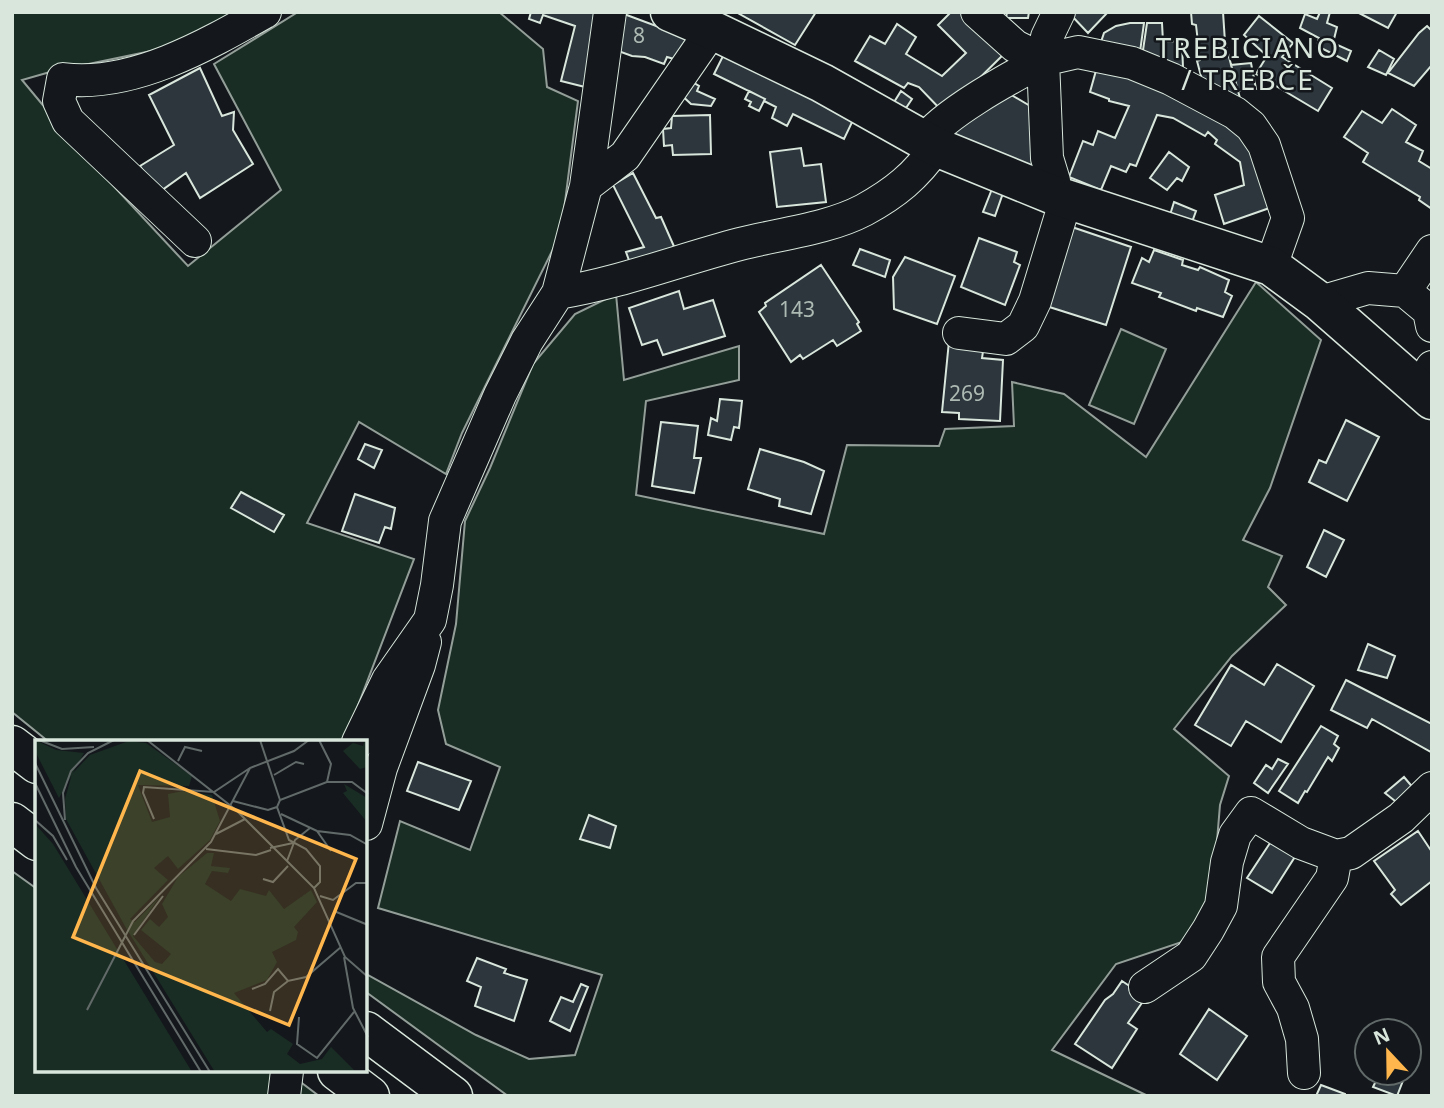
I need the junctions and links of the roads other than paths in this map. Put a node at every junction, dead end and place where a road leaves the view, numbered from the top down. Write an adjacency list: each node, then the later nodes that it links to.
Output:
1 (265, 12): 11 (street)
2 (610, 12): 9 (street)
3 (670, 12): 6 (main road)
4 (977, 12): 7 (street)
5 (1059, 12): 7 (street)
6 (712, 30): 8 (main road); 9 (street)
7 (1043, 60): 8 (street); 10 (street); 13 (street)
8 (930, 144): 10 (main road); 15 (street)
9 (586, 186): 15 (street)
10 (1058, 197): 13 (main road); 18 (street)
11 (195, 241)
12 (1432, 251): 14 (street)
13 (1271, 266): 16 (main road)
14 (1405, 291): 16 (street); 17 (street)
15 (558, 293): 20 (street)
16 (1320, 302): 19 (main road)
17 (1432, 326)
18 (959, 333)
19 (1429, 386)
20 (430, 620): 21 (street); 27 (street)
21 (359, 740)
22 (12, 745): 23 (main road)
23 (35, 762)
24 (12, 766): 25 (main road)
25 (35, 784)
26 (1432, 788): 31 (street)
27 (368, 816)
28 (12, 822): 29 (main road)
29 (35, 839)
30 (12, 842): 32 (main road)
31 (1336, 856): 33 (street); 37 (street)
32 (35, 857)
33 (1145, 987)
34 (368, 1032): 40 (main road)
35 (287, 1073): 38 (street)
36 (340, 1073): 39 (main road)
37 (1304, 1073)
38 (284, 1096)
39 (370, 1096)
40 (453, 1096)

